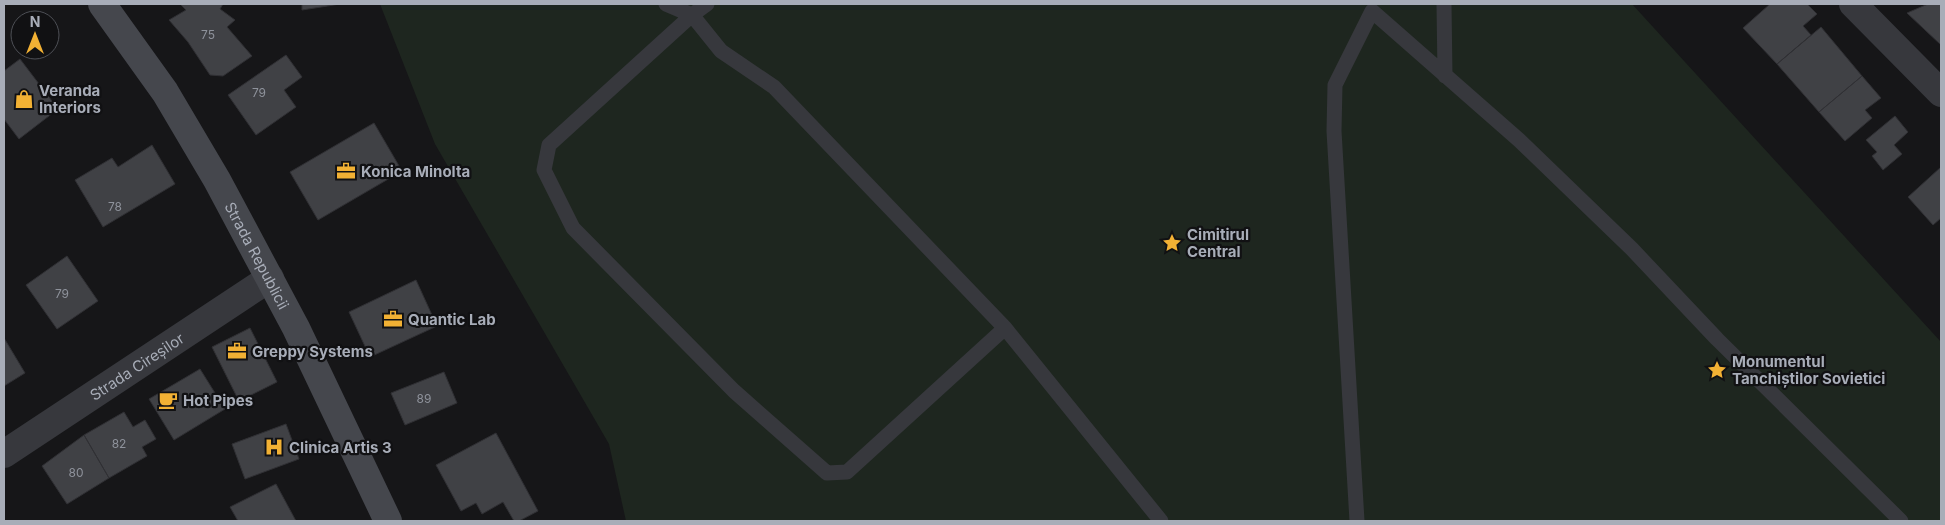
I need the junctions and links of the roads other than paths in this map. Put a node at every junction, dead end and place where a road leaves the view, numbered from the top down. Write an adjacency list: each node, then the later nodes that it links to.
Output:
1 (102, 4): 10 (street, Strada Republicii)
2 (666, 4): 7 (lane)
3 (707, 4): 7 (lane)
4 (1444, 4): 8 (lane)
5 (1853, 4): 9 (street)
6 (1368, 7): 8 (lane); 15 (lane)
7 (692, 14): 11 (lane); 11 (lane)
8 (1445, 76): 16 (lane)
9 (1941, 93)
10 (270, 278): 12 (street, Strada Cireșilor); 13 (street, Strada Republicii)
11 (1005, 328): 14 (lane)
12 (4, 454)
13 (388, 521)
14 (1161, 521)
15 (1357, 521)
16 (1901, 521)

